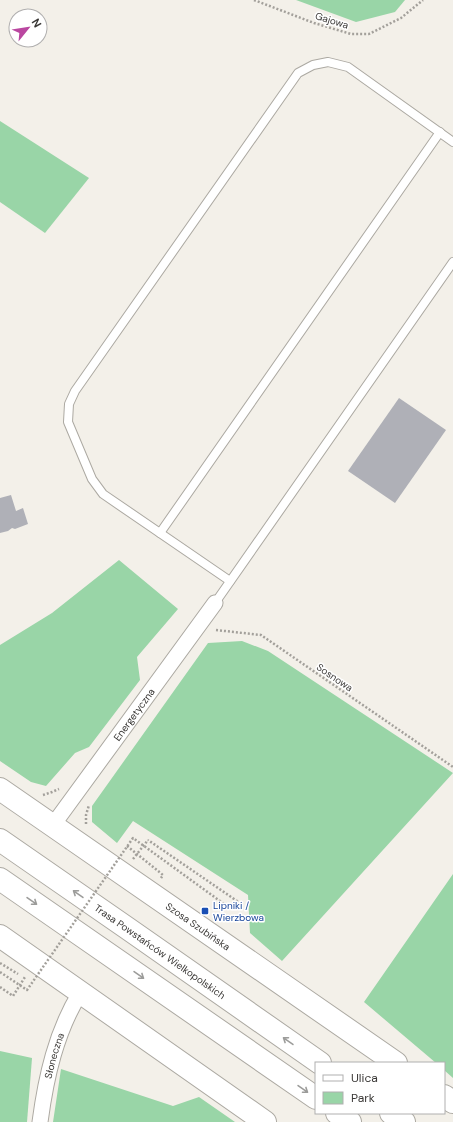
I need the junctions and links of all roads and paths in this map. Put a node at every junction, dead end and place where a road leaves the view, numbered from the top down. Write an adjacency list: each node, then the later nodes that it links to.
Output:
1 (254, 0): 2 (path, Gajowa)
2 (423, 0)
3 (440, 132): 4 (lane); 6 (lane); 6 (lane)
4 (453, 142)
5 (453, 262): 7 (lane)
6 (160, 533): 7 (lane)
7 (230, 581): 8 (lane)
8 (214, 603): 9 (street, Energetyczna)
9 (197, 627): 10 (path, Sosnowa); 12 (street, Energetyczna)
10 (453, 767)
11 (0, 789): 12 (main road, Szosa Szubińska)
12 (53, 825): 24 (main road, Szosa Szubińska)
13 (0, 840): 23 (main road, Trasa Powstańców Wielkopolskich, one-way to 13)
14 (128, 846): 15 (path, bridge); 16 (path); 19 (path, bridge)
15 (130, 865)
16 (163, 875)
17 (0, 879): 25 (main road, one-way to 25)
18 (0, 936): 22 (main road)
19 (0, 972)
20 (25, 977): 21 (path)
21 (0, 987)
22 (80, 993): 28 (street, Słoneczna); 29 (main road)
23 (319, 1062)
24 (395, 1062)
25 (315, 1097)
26 (338, 1114): 30 (main road)
27 (392, 1114): 31 (main road)
28 (40, 1122)
29 (265, 1122)
30 (350, 1122)
31 (404, 1122)

